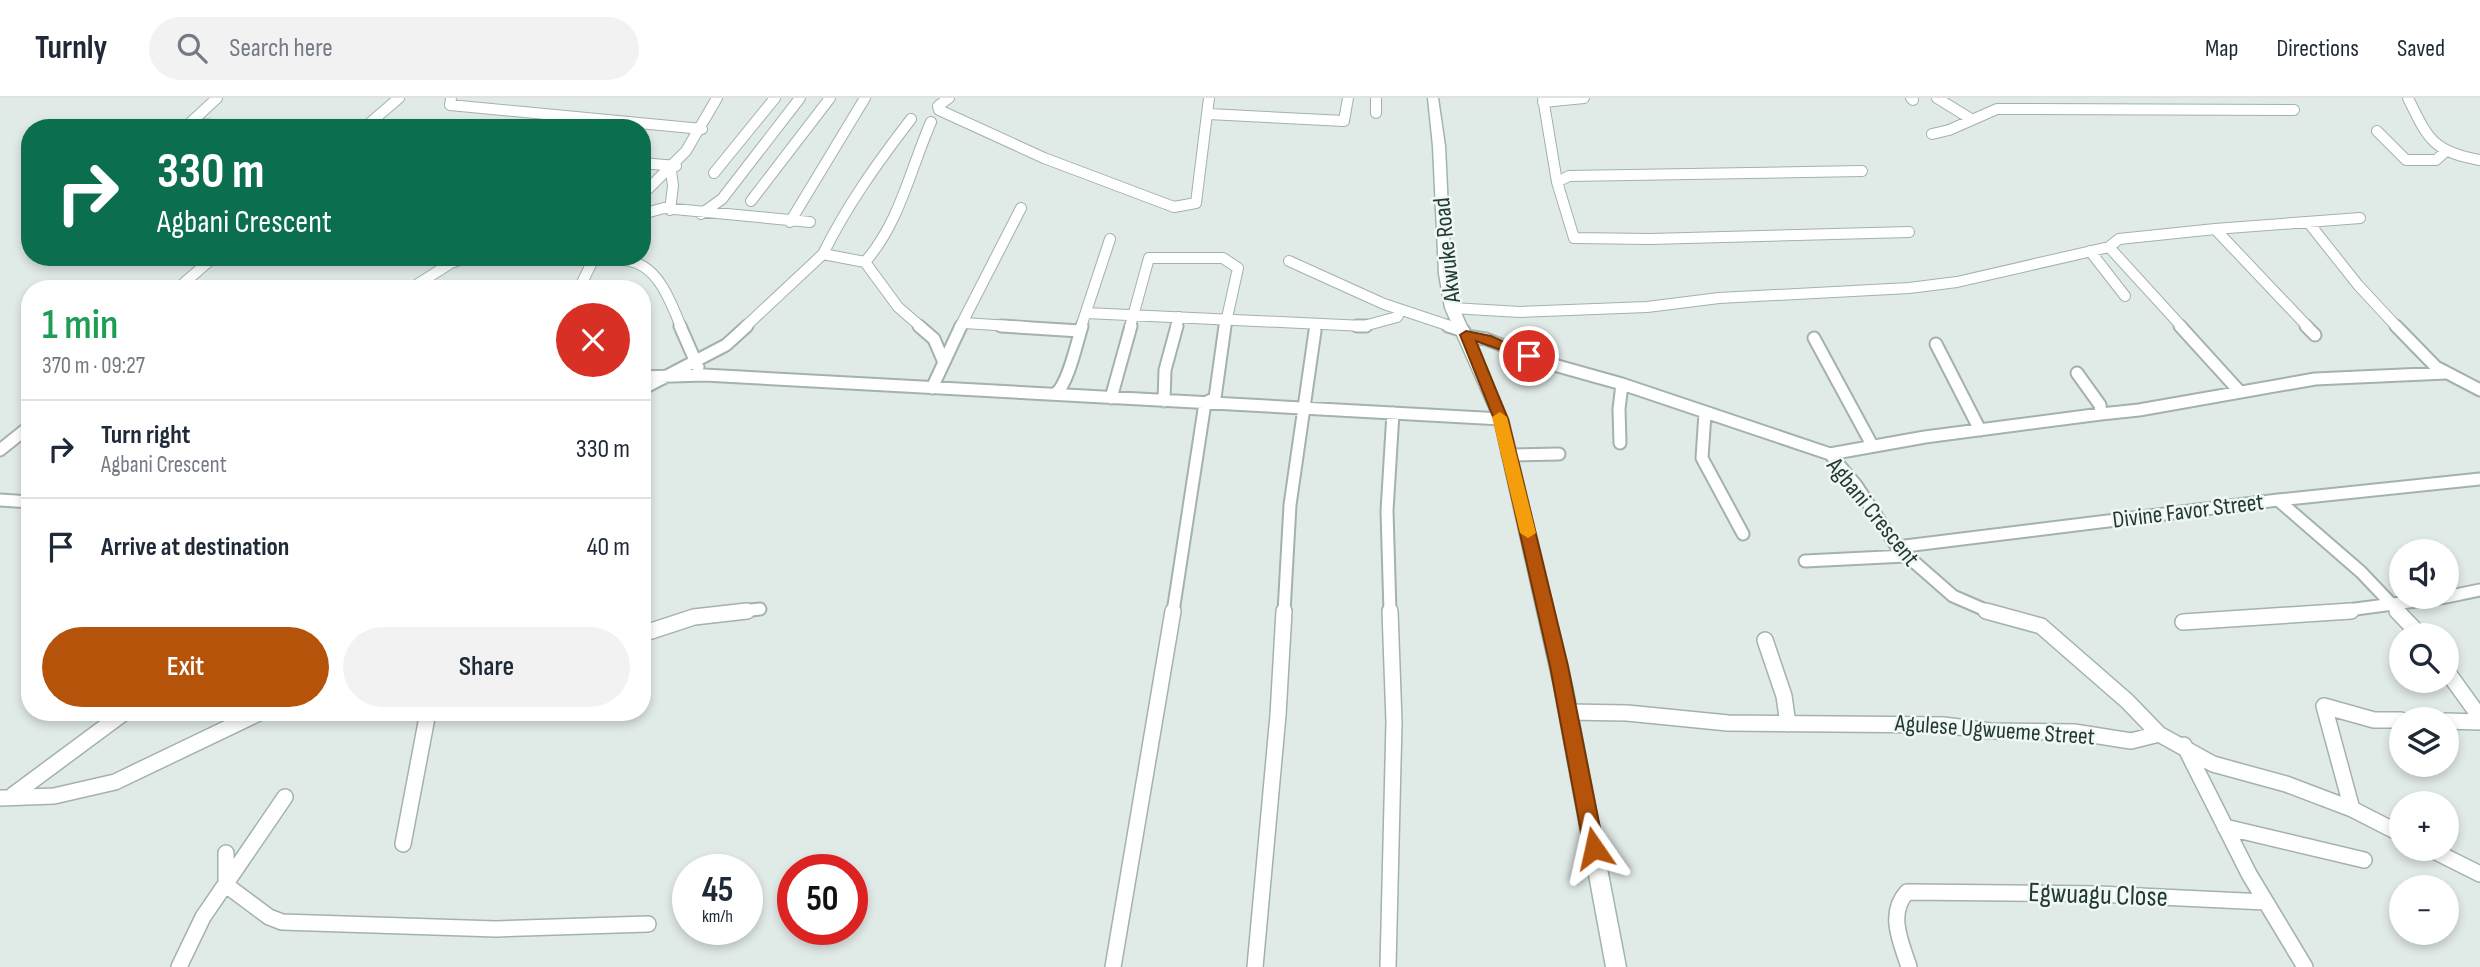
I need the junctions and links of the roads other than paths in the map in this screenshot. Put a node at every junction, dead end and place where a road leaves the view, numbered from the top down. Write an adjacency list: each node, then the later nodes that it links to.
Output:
1 (217, 98): 23 (street)
2 (399, 98): 24 (street)
3 (451, 98): 25 (street)
4 (717, 98): 30 (street)
5 (775, 98): 38 (street)
6 (800, 98): 45 (street)
7 (830, 98): 41 (street)
8 (866, 98): 47 (street)
9 (949, 98): 22 (street)
10 (1209, 98): 22 (street)
11 (1348, 98): 22 (street)
12 (1376, 98): 21 (street)
13 (1433, 98): 64 (main road, Akwuke Road)
14 (1584, 98): 18 (street)
15 (1937, 98): 27 (street)
16 (2123, 98): 19 (street)
17 (2408, 98): 33 (street)
18 (1543, 100): 39 (street)
19 (2134, 109): 20 (street); 27 (street)
20 (2294, 110)
21 (1376, 113)
22 (1208, 114)
23 (195, 119)
24 (374, 119)
25 (597, 119)
26 (911, 119): 55 (street)
27 (1970, 119): 32 (street)
28 (931, 122): 57 (street)
29 (651, 124): 30 (street)
30 (702, 129): 36 (street)
31 (2377, 131): 33 (street)
32 (1932, 134)
33 (2445, 152): 34 (street)
34 (2480, 160)
35 (651, 164): 36 (street)
36 (673, 168): 40 (street); 43 (street)
37 (1863, 171): 39 (street)
38 (714, 173)
39 (1557, 182): 51 (street)
40 (651, 187)
41 (751, 201)
42 (1021, 208): 70 (street)
43 (670, 210): 44 (street); 45 (street)
44 (651, 212)
45 (701, 214): 47 (street)
46 (2360, 218): 49 (street)
47 (790, 222): 48 (street)
48 (810, 222)
49 (2308, 222): 50 (street); 80 (street)
50 (2216, 229): 53 (street); 74 (street)
51 (1909, 232)
52 (1110, 239): 66 (street)
53 (2109, 247): 54 (street); 88 (street)
54 (2090, 251): 63 (street); 64 (street)
55 (823, 254): 57 (street); 78 (street)
56 (1289, 261): 65 (street, Agbani Crescent)
57 (865, 262): 77 (street)
58 (204, 266): 61 (street)
59 (446, 266): 62 (street)
60 (644, 266): 78 (street)
61 (187, 280)
62 (424, 280)
63 (2125, 296)
64 (1452, 308): 73 (main road, Akwuke Road)
65 (1401, 310): 69 (street); 73 (street, Agbani Crescent)
66 (1086, 313): 67 (street); 71 (street)
67 (1132, 317): 68 (street); 69 (street); 90 (street)
68 (1179, 317): 69 (street); 91 (street)
69 (1226, 317): 92 (street)
70 (964, 323): 71 (street); 77 (street)
71 (1080, 331): 89 (street)
72 (1315, 331): 93 (street)
73 (1465, 333): 85 (street, Agbani Crescent); 97 (main road, Akwuke Road)
74 (2315, 335)
75 (1814, 338): 101 (street)
76 (1936, 344): 98 (street)
77 (943, 360): 87 (street)
78 (694, 362): 81 (street); 82 (street)
79 (2077, 373): 96 (street)
80 (2446, 373): 86 (street); 88 (street)
81 (704, 375): 82 (street); 87 (street)
82 (666, 376): 83 (street); 84 (street)
83 (651, 377)
84 (651, 384)
85 (1622, 384): 95 (street, Agbani Crescent); 100 (street)
86 (2477, 386)
87 (932, 388): 89 (street)
88 (2239, 392): 96 (street)
89 (1061, 394): 90 (street)
90 (1111, 398): 91 (street)
91 (1164, 401): 92 (street)
92 (1205, 403): 93 (street); 149 (street)
93 (1302, 409): 94 (street); 150 (street)
94 (1393, 413): 97 (street); 151 (street)
95 (1705, 413): 104 (street, Agbani Crescent); 110 (street)
96 (2101, 414): 98 (street)
97 (1501, 419): 105 (main road, Akwuke Road)
98 (1980, 430): 101 (street)
99 (21, 433): 102 (street)
100 (1620, 443)
101 (1872, 445): 104 (street)
102 (0, 450)
103 (1559, 454): 105 (street)
104 (1830, 454): 111 (street, Agbani Crescent)
105 (1508, 455): 124 (main road, Akwuke Road)
106 (2480, 479): 108 (street, Divine Favor Street)
107 (0, 500): 109 (street)
108 (2278, 500): 111 (street, Divine Favor Street); 115 (street)
109 (21, 501)
110 (1743, 534)
111 (1902, 552): 112 (street, Divine Favor Street); 132 (street, Agbani Crescent)
112 (1805, 561)
113 (2480, 590): 114 (street)
114 (2459, 594)
115 (2389, 601)
116 (2389, 607): 119 (street)
117 (760, 609): 121 (street)
118 (2398, 609): 120 (street)
119 (2183, 622)
120 (2410, 623)
121 (651, 631)
122 (1765, 640): 131 (street)
123 (2459, 689): 126 (street)
124 (1567, 712): 131 (street, Agulese Ugwueme Street); 152 (main road, Akwuke Road)
125 (2389, 720): 136 (street)
126 (2480, 720): 130 (street)
127 (112, 721): 134 (street)
128 (242, 721): 134 (street)
129 (426, 721): 139 (street)
130 (2459, 721)
131 (1788, 724): 132 (street, Agulese Ugwueme Street)
132 (2159, 734): 133 (street)
133 (2183, 745): 136 (street); 137 (street)
134 (7, 796)
135 (285, 797): 144 (street)
136 (2352, 809): 138 (street)
137 (2225, 827): 141 (street); 146 (street)
138 (2389, 828)
139 (403, 844)
140 (226, 853): 144 (street)
141 (2364, 860)
142 (2454, 861): 143 (street)
143 (2480, 874)
144 (226, 885): 147 (street); 148 (street)
145 (1930, 891): 146 (street, Egwuagu Close); 153 (street)
146 (2265, 902): 154 (street)
147 (648, 924)
148 (179, 967)
149 (1113, 967)
150 (1255, 967)
151 (1388, 967)
152 (1616, 967)
153 (1909, 967)
154 (2305, 967)

